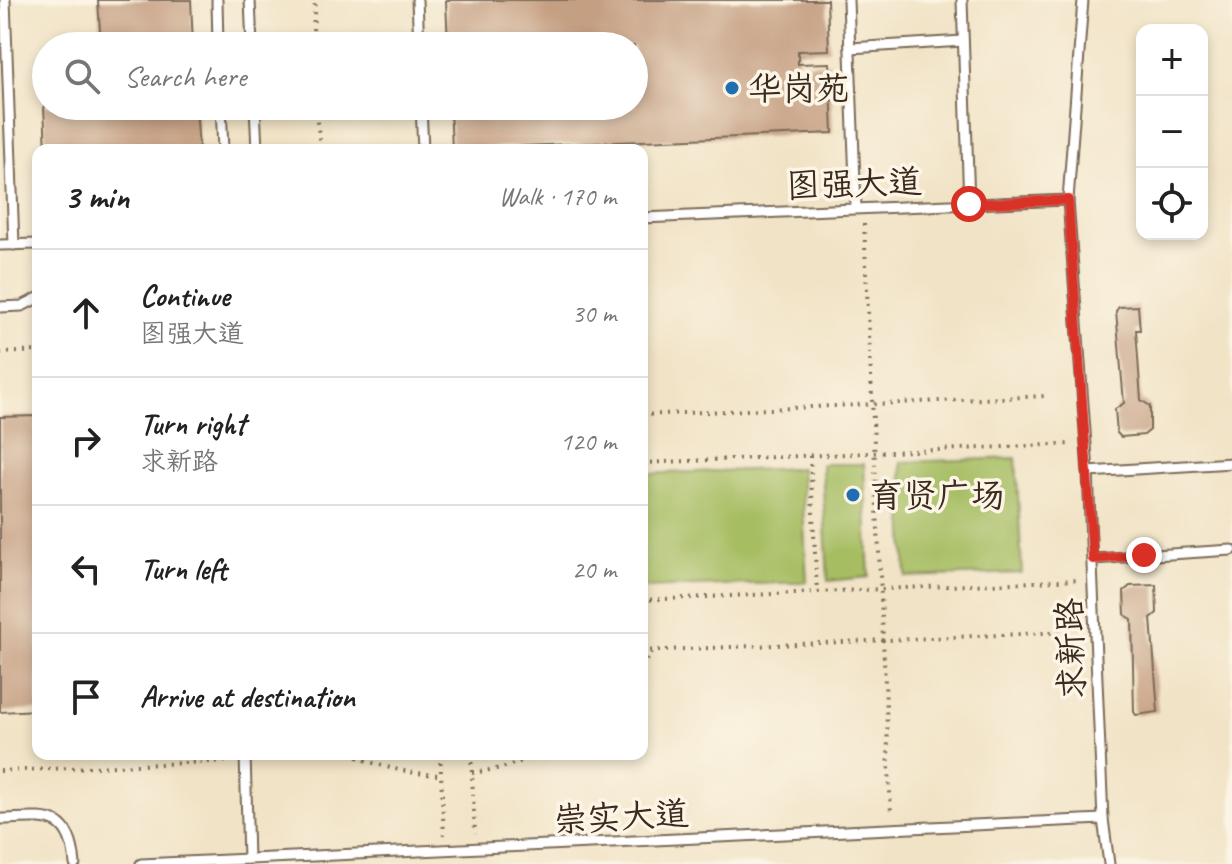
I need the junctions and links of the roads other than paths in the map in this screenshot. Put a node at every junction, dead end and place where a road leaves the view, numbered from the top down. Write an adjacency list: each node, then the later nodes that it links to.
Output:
1 (5, 0): 8 (lane)
2 (217, 0): 9 (lane)
3 (250, 0): 10 (lane)
4 (417, 0): 11 (lane)
5 (848, 0): 13 (lane)
6 (962, 0): 12 (lane)
7 (1083, 0): 20 (lane, 求新路)
8 (3, 22): 26 (lane)
9 (218, 32)
10 (251, 32)
11 (418, 32)
12 (963, 41): 13 (lane); 21 (lane)
13 (850, 48): 22 (lane)
14 (222, 120): 17 (lane)
15 (256, 120): 18 (lane)
16 (422, 120): 19 (lane)
17 (223, 144)
18 (257, 144)
19 (423, 144)
20 (1068, 200): 21 (lane, 图强大道); 30 (lane, 求新路)
21 (969, 204): 22 (lane, 图强大道)
22 (859, 208): 23 (lane, 图强大道)
23 (648, 218)
24 (32, 244): 26 (lane)
25 (0, 245): 26 (lane)
26 (14, 245)
27 (32, 301): 28 (lane)
28 (0, 307)
29 (1232, 463): 30 (lane)
30 (1088, 472): 32 (lane, 求新路)
31 (1232, 550): 32 (lane)
32 (1093, 559): 35 (lane, 求新路)
33 (245, 760): 36 (lane)
34 (0, 819): 37 (lane)
35 (1103, 819): 36 (lane, 崇实大道); 39 (lane, 求新路)
36 (248, 859): 38 (lane, 崇实大道)
37 (75, 864)
38 (141, 864)
39 (1109, 864)

